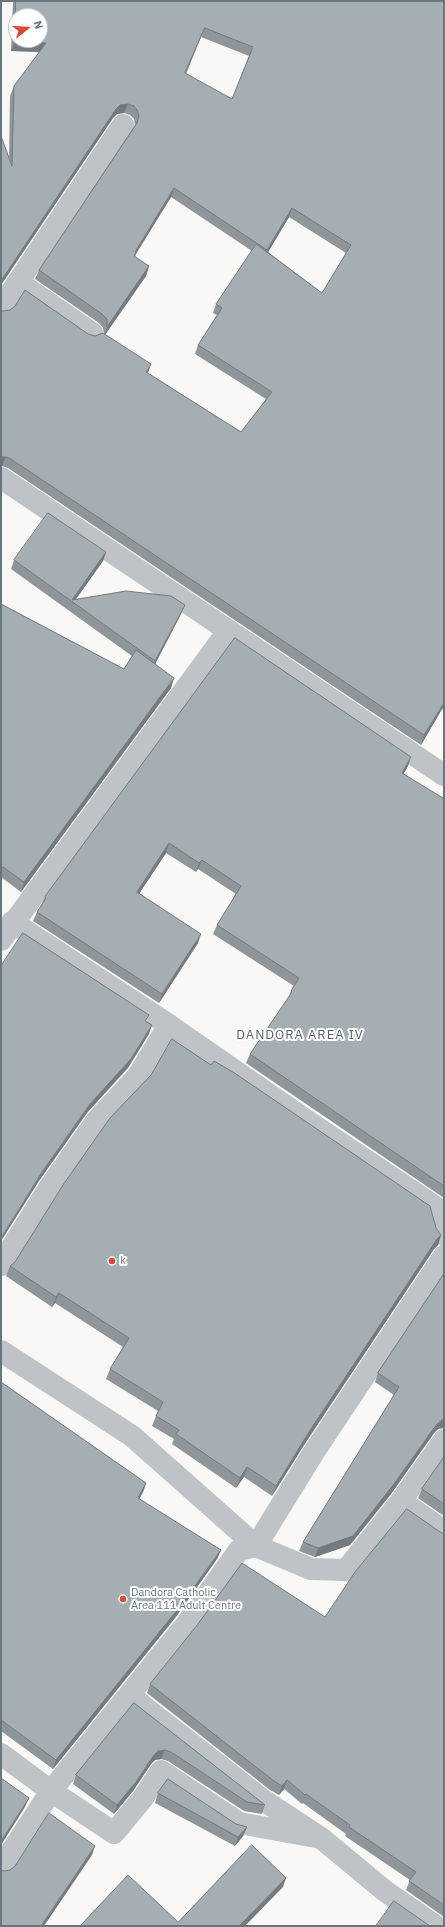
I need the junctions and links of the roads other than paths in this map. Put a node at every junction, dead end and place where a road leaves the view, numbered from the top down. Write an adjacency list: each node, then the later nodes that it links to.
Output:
1 (123, 125): 2 (street)
2 (18, 282): 3 (street); 4 (street)
3 (1, 308)
4 (92, 333)
5 (1, 478): 6 (street)
6 (228, 631): 7 (street); 8 (street)
7 (444, 776)
8 (7, 931): 9 (street)
9 (169, 1025): 10 (street); 12 (street)
10 (444, 1235)
11 (444, 1256): 17 (street)
12 (1, 1265)
13 (1, 1351): 17 (street)
14 (444, 1440): 15 (street)
15 (401, 1501): 16 (street); 17 (street)
16 (444, 1531)
17 (256, 1546): 18 (street)
18 (131, 1693): 20 (street); 21 (street)
19 (1, 1754): 20 (street)
20 (51, 1791): 21 (street); 22 (street)
21 (321, 1838): 23 (street)
22 (1, 1868)
23 (436, 1926)

